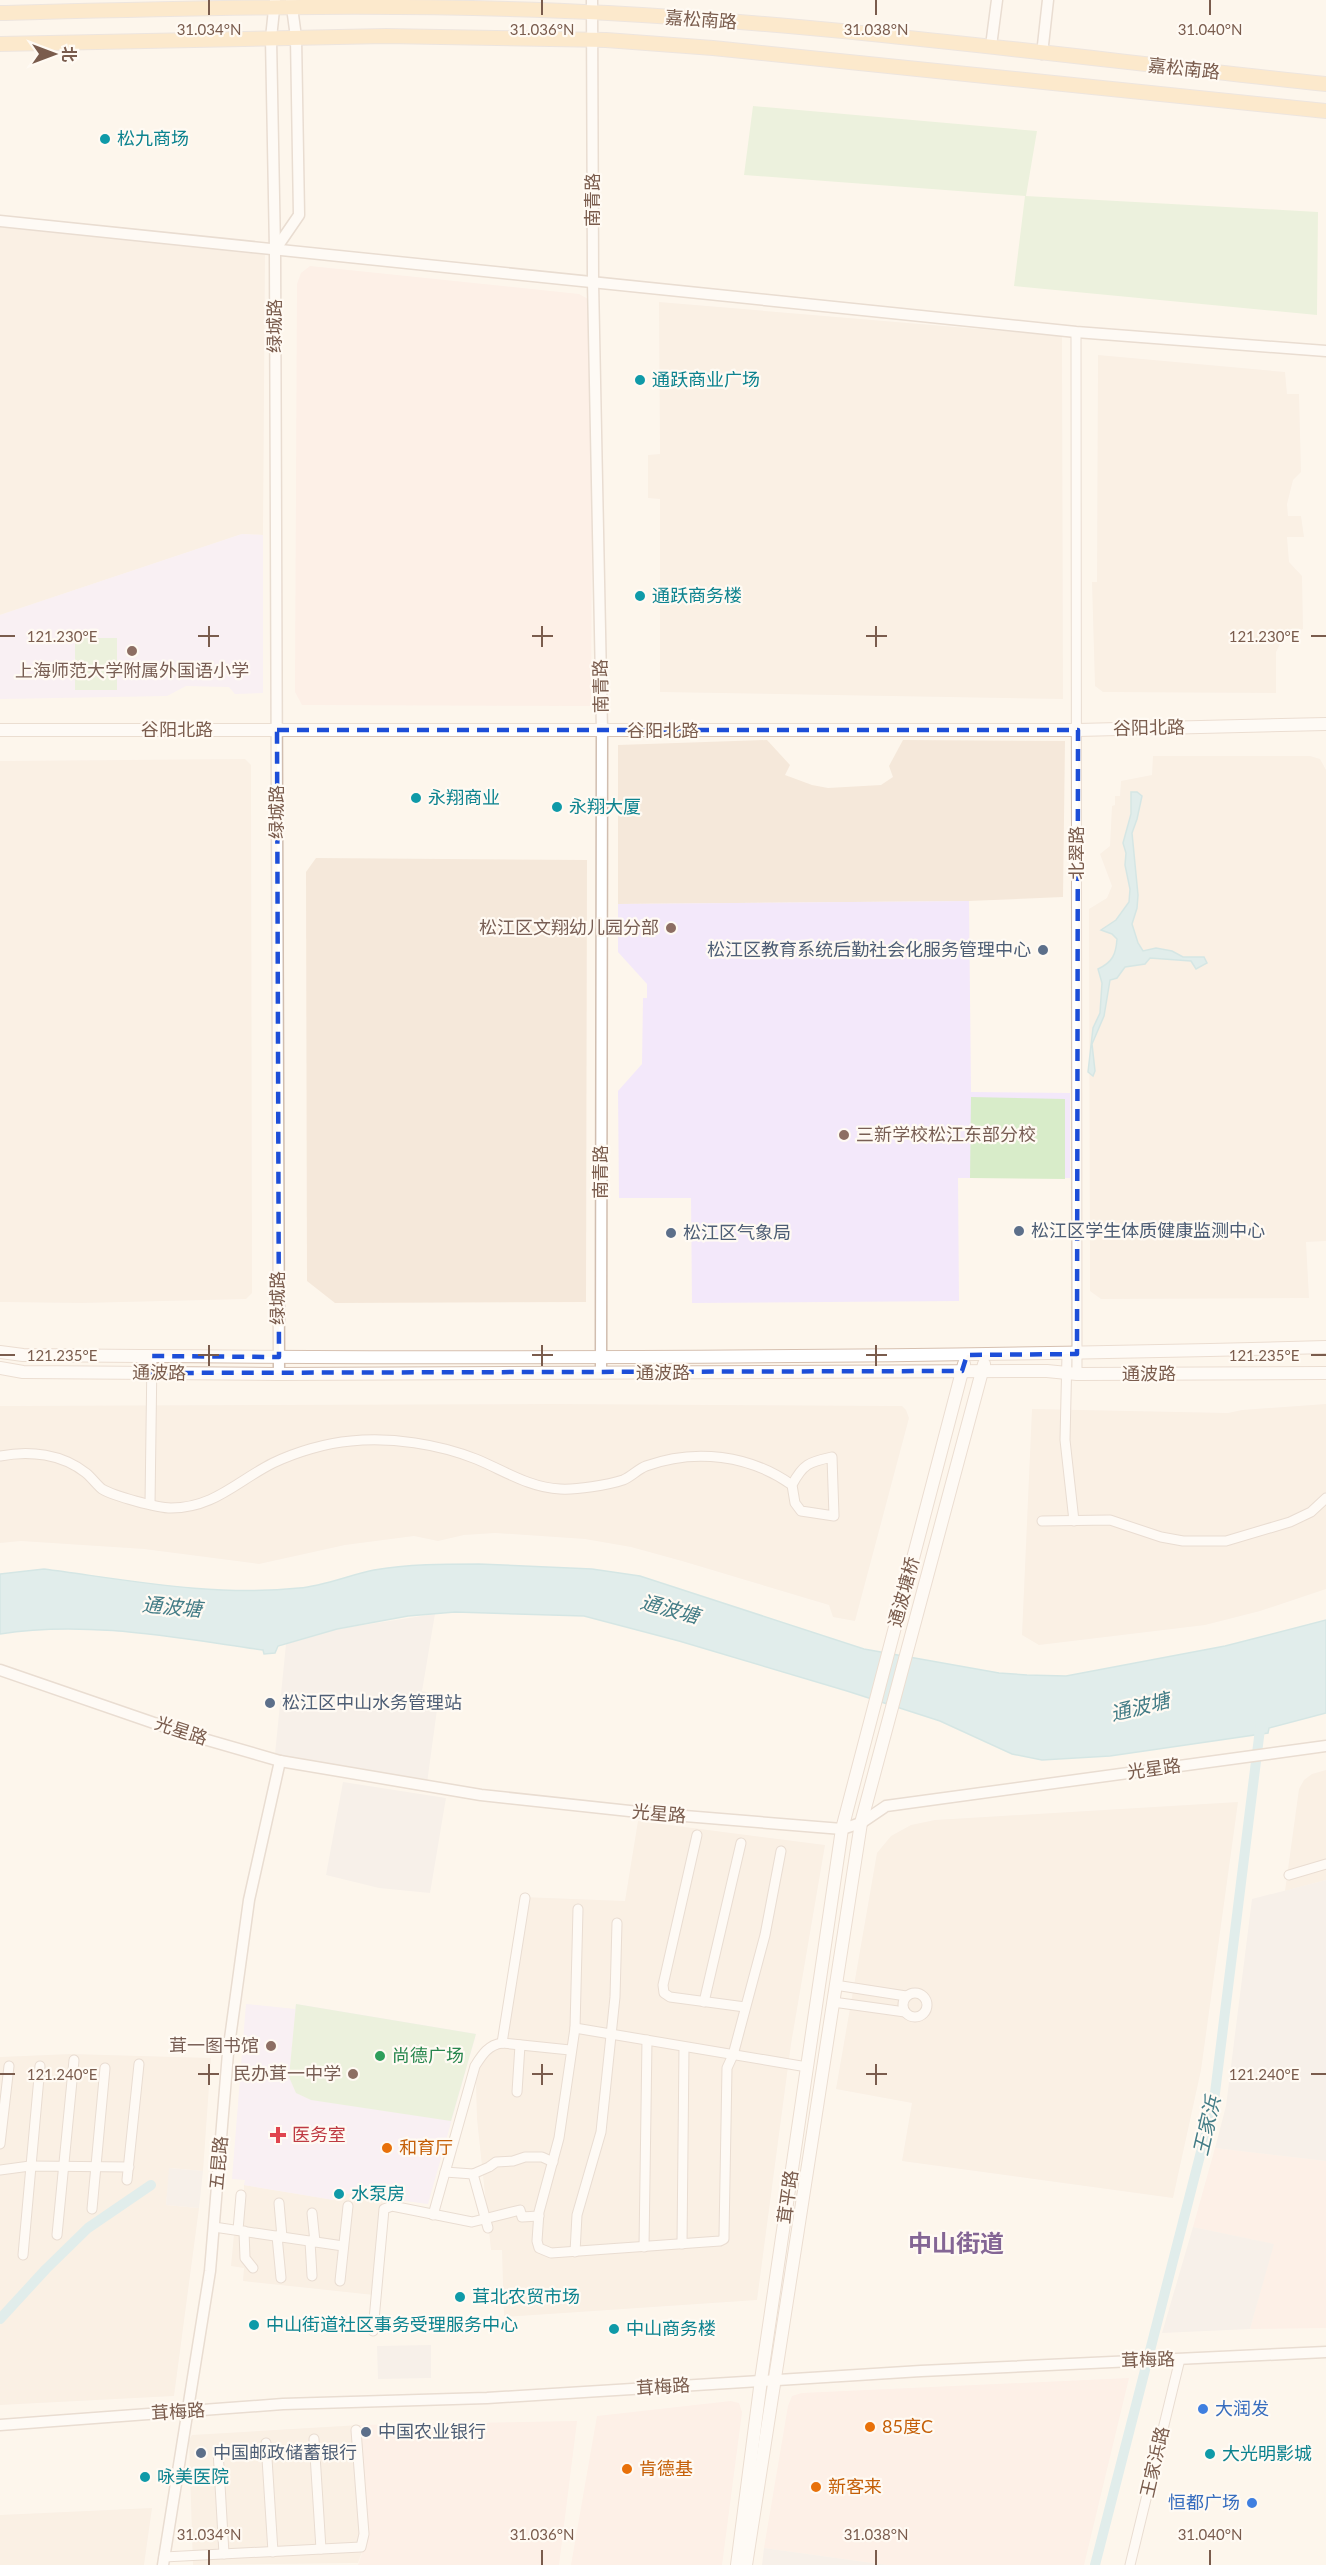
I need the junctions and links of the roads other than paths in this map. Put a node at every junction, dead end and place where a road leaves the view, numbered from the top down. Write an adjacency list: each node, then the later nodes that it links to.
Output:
1 (997, 0): 11 (street)
2 (1048, 0): 12 (street)
3 (275, 4): 4 (main road, 嘉松南路); 6 (main road, 嘉松南路); 8 (street, 绿城路)
4 (291, 4): 5 (main road, 嘉松南路); 7 (street)
5 (592, 6): 9 (street, 南青路); 11 (main road, 嘉松南路)
6 (0, 13)
7 (296, 37): 8 (main road, 嘉松南路); 9 (main road, 嘉松南路); 16 (street)
8 (271, 38): 10 (main road, 嘉松南路); 16 (street, 绿城路)
9 (592, 40): 14 (main road, 嘉松南路); 17 (street, 南青路)
10 (0, 44)
11 (991, 46): 12 (main road, 嘉松南路)
12 (1042, 54): 13 (main road, 嘉松南路)
13 (1326, 84)
14 (1326, 111)
15 (0, 221): 16 (street)
16 (275, 250): 17 (street); 22 (street, 绿城路)
17 (593, 282): 18 (street); 24 (street, 南青路)
18 (1076, 332): 19 (street); 23 (street, 北翠路)
19 (1326, 351)
20 (1326, 724): 23 (main road, 谷阳北路)
21 (0, 730): 22 (main road, 谷阳北路)
22 (277, 730): 24 (main road, 谷阳北路); 32 (street, 绿城路)
23 (1077, 730): 24 (main road, 谷阳北路); 28 (street, 北翠路)
24 (602, 731): 31 (street, 南青路)
25 (1326, 1347): 28 (main road, 通波路)
26 (0, 1352): 30 (main road, 通波路)
27 (987, 1354): 28 (main road, 通波路); 29 (main road, 通波路); 35 (main road)
28 (1072, 1354): 40 (street, 北翠路)
29 (967, 1355): 31 (main road, 通波路); 34 (main road, 通波塘桥)
30 (152, 1356): 32 (main road, 通波路); 36 (street)
31 (600, 1356): 32 (main road, 通波路); 37 (street, 南青路)
32 (279, 1357): 39 (street, 绿城路)
33 (0, 1368): 36 (main road, 通波路)
34 (962, 1371): 35 (main road, 通波路); 37 (main road, 通波路); 51 (main road, 通波塘桥)
35 (982, 1371): 40 (main road, 通波路); 50 (main road)
36 (151, 1373): 39 (main road, 通波路); 44 (street)
37 (601, 1373): 39 (main road, 通波路)
38 (1326, 1373): 40 (main road, 通波路)
39 (279, 1374)
40 (1072, 1374): 46 (street, 北翠路)
41 (0, 1456): 44 (street)
42 (792, 1485): 42 (street); 44 (street)
43 (1326, 1498): 46 (street)
44 (150, 1504)
45 (1042, 1521): 46 (street)
46 (1074, 1521)
47 (0, 1670): 49 (street, 光星路)
48 (1326, 1746): 50 (street, 光星路)
49 (280, 1761): 51 (street, 光星路); 99 (street, 五昆路)
50 (861, 1823): 51 (street, 光星路); 60 (main road)
51 (842, 1829): 78 (main road, 茸平路)
52 (697, 1835): 62 (street)
53 (741, 1843): 62 (street)
54 (782, 1851): 64 (street)
55 (1326, 1864): 56 (street)
56 (1289, 1875)
57 (525, 1898): 69 (street)
58 (578, 1909): 66 (street)
59 (617, 1923): 67 (street)
60 (835, 1985): 61 (street); 63 (main road)
61 (906, 1996): 65 (street); 65 (street)
62 (704, 2002): 64 (street)
63 (833, 2002): 65 (street); 117 (main road)
64 (745, 2007): 73 (street)
65 (905, 2012)
66 (575, 2028): 67 (street); 72 (street)
67 (612, 2034): 68 (street); 108 (street)
68 (646, 2040): 71 (street); 107 (street)
69 (502, 2043): 70 (street); 88 (street)
70 (520, 2045): 72 (street); 80 (street)
71 (684, 2046): 73 (street); 105 (street)
72 (570, 2050): 82 (street)
73 (732, 2055): 78 (street); 105 (street)
74 (74, 2060): 84 (street)
75 (139, 2064): 86 (street)
76 (9, 2066): 81 (street)
77 (40, 2066): 83 (street)
78 (807, 2067): 117 (main road, 茸平路)
79 (105, 2068): 85 (street)
80 (517, 2092)
81 (0, 2144)
82 (552, 2162): 89 (street); 97 (street)
83 (30, 2166): 84 (street); 87 (street); 109 (street)
84 (63, 2166): 85 (street); 102 (street)
85 (97, 2166): 86 (street); 94 (street)
86 (129, 2167): 90 (street)
87 (0, 2170)
88 (445, 2172): 89 (street); 96 (street)
89 (473, 2174): 98 (street)
90 (127, 2180)
91 (241, 2195): 101 (street)
92 (279, 2203): 103 (street)
93 (348, 2206): 106 (street)
94 (92, 2209)
95 (312, 2213): 104 (street)
96 (433, 2215): 98 (street); 114 (street)
97 (539, 2216): 98 (street); 108 (street)
98 (485, 2218): 100 (street)
99 (214, 2227): 101 (street); 118 (street, 五昆路)
100 (488, 2228)
101 (241, 2231): 103 (street); 110 (street)
102 (57, 2235)
103 (280, 2237): 104 (street); 112 (street)
104 (312, 2242): 106 (street); 111 (street)
105 (682, 2244): 107 (street)
106 (344, 2246): 113 (street)
107 (644, 2247): 108 (street)
108 (575, 2252)
109 (23, 2255)
110 (253, 2268)
111 (312, 2276)
112 (281, 2278)
113 (340, 2281)
114 (373, 2331)
115 (1326, 2352): 116 (street, 茸梅路)
116 (1180, 2359): 117 (street, 茸梅路); 130 (street, 王家浜路)
117 (767, 2380): 118 (street, 茸梅路); 128 (main road, 茸平路); 129 (main road)
118 (189, 2411): 119 (street, 茸梅路); 127 (street, 五昆路)
119 (0, 2425)
120 (356, 2430): 124 (street)
121 (314, 2439): 124 (street)
122 (266, 2443): 125 (street)
123 (218, 2450): 126 (street)
124 (321, 2549): 125 (street)
125 (273, 2552): 126 (street)
126 (224, 2554): 127 (street)
127 (163, 2561)
128 (737, 2565)
129 (746, 2565)
130 (1130, 2565)

